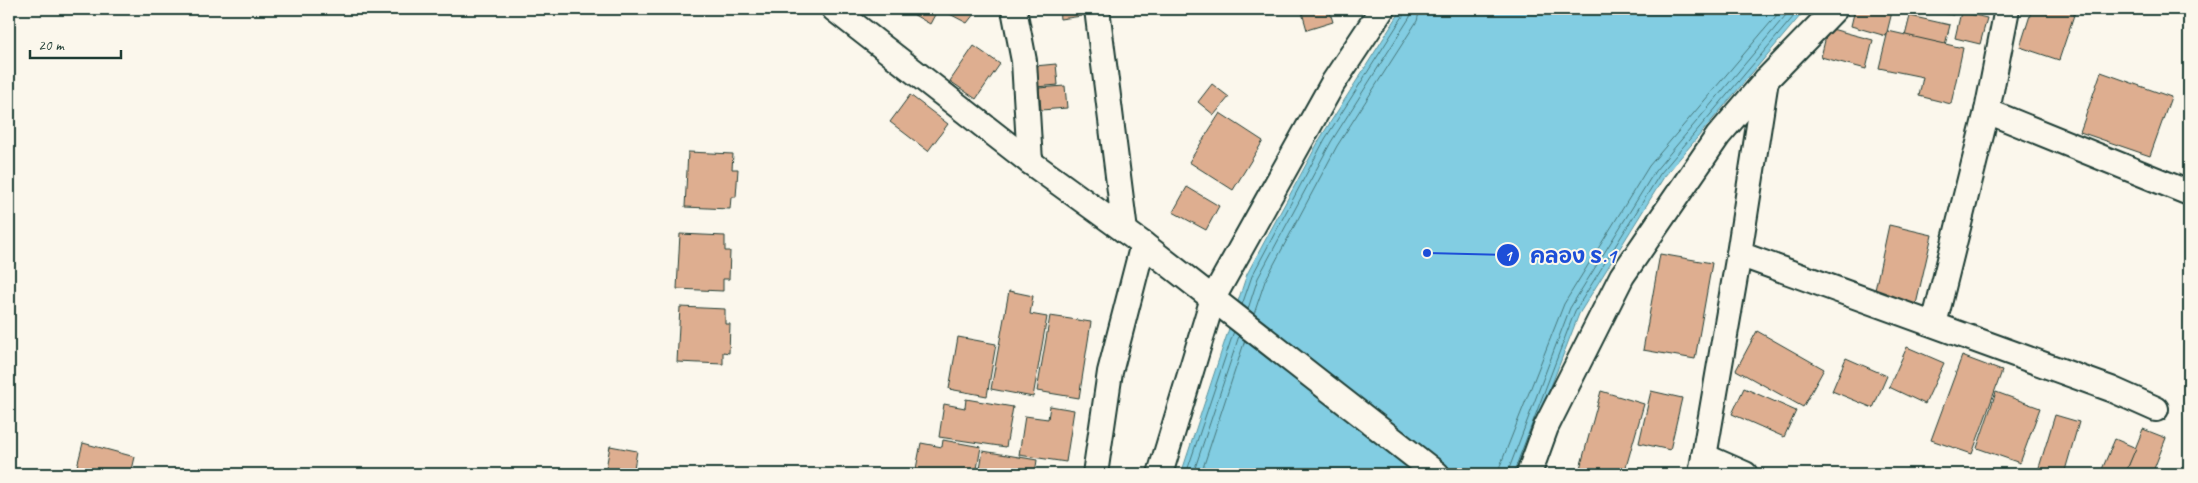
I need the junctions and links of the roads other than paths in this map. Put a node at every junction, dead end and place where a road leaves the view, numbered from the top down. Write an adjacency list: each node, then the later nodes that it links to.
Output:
1 (834, 9): 9 (street)
2 (1014, 9): 9 (street)
3 (1097, 9): 11 (street)
4 (1382, 9): 13 (street)
5 (1835, 9): 7 (street)
6 (2007, 9): 8 (street)
7 (1766, 80): 12 (street); 20 (street)
8 (1987, 111): 10 (street); 14 (street)
9 (1030, 162): 11 (street)
10 (2189, 193)
11 (1134, 238): 13 (street); 17 (street)
12 (1739, 254): 14 (street); 16 (street)
13 (1219, 303): 18 (street); 19 (street)
14 (1934, 324): 15 (street)
15 (2156, 409)
16 (1702, 465): 21 (street)
17 (1095, 474)
18 (1160, 474)
19 (1437, 474)
20 (1529, 474)
21 (1745, 474)

